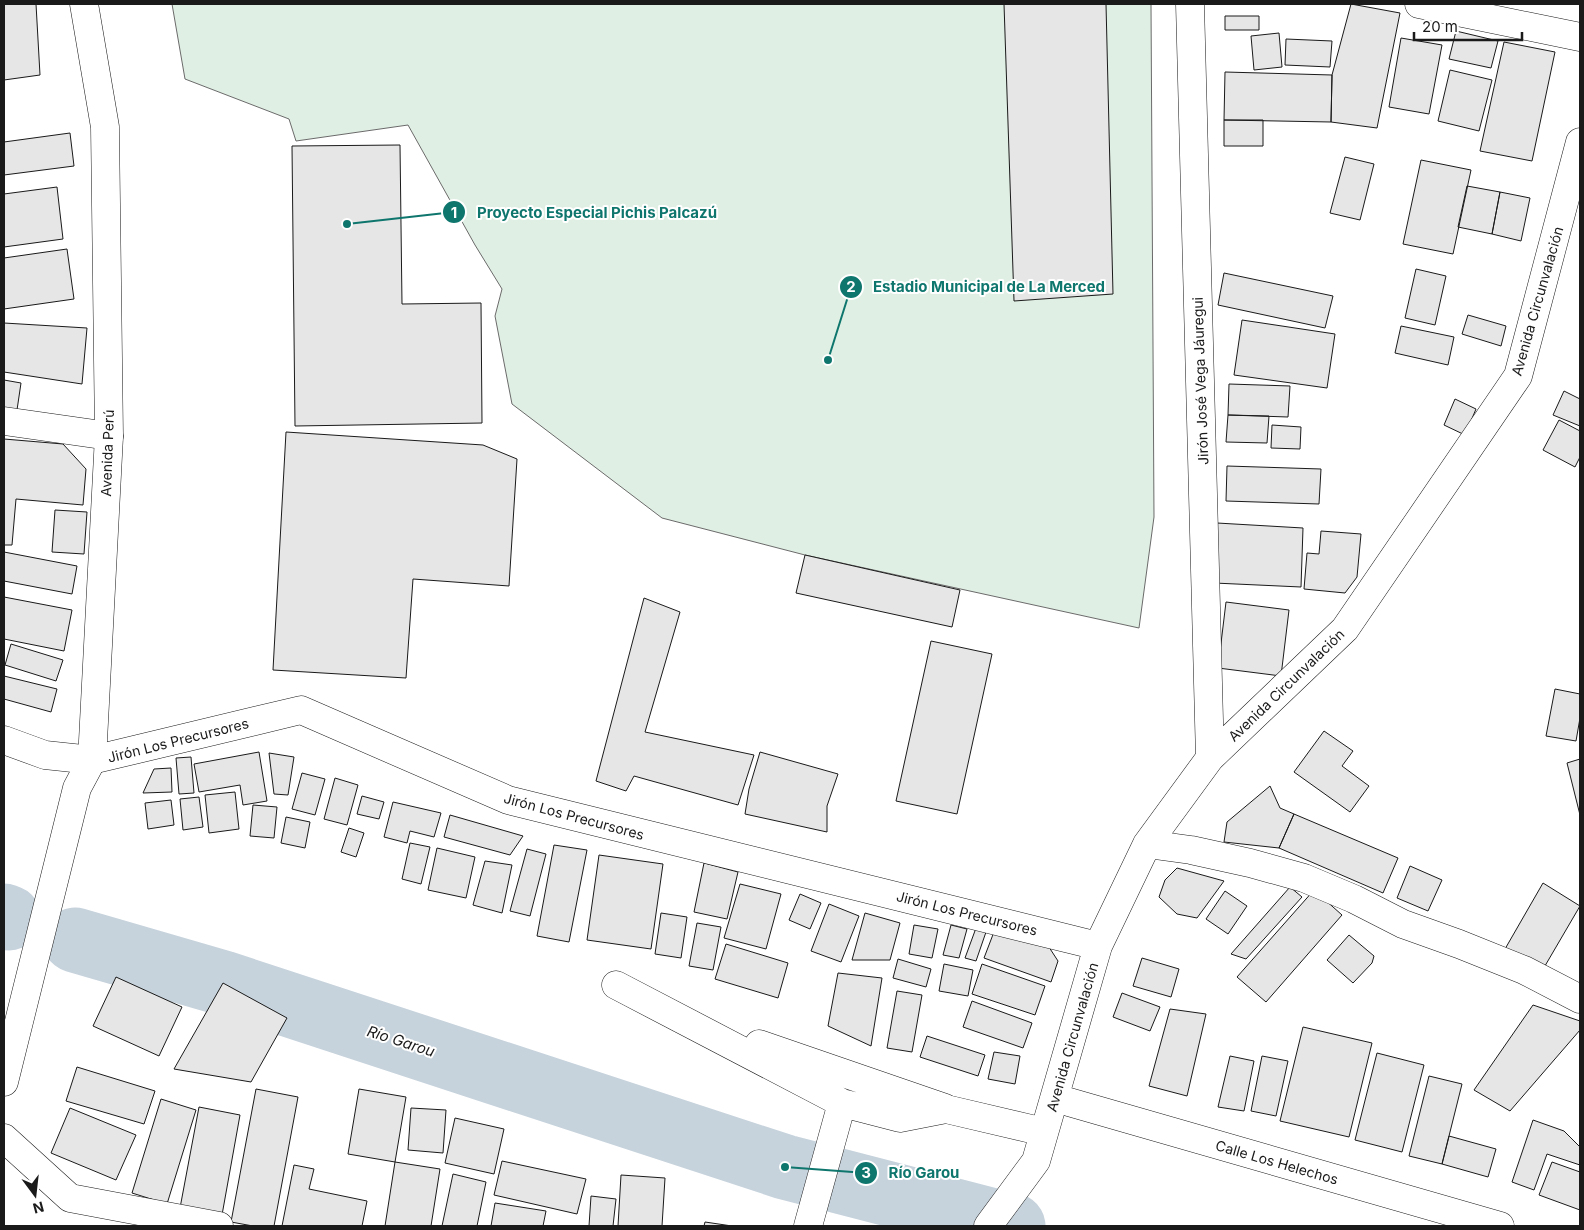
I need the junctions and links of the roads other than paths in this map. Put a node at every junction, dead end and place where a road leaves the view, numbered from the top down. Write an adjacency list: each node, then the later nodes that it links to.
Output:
1 (84, 4): 7 (main road, Avenida Perú)
2 (1190, 4): 9 (main road, Jirón José Vega Jáuregui)
3 (1419, 4): 4 (main road)
4 (1580, 37)
5 (1580, 142): 9 (main road, Avenida Circunvalación)
6 (4, 421): 7 (main road)
7 (109, 436): 10 (main road, Avenida Perú)
8 (4, 740): 10 (main road, Jirón Los Precursores)
9 (1210, 758): 11 (main road, Avenida Circunvalación)
10 (92, 760): 12 (main road, Jirón Los Precursores); 16 (main road, Avenida Perú)
11 (1147, 844): 12 (main road, Avenida Circunvalación); 14 (main road)
12 (1098, 946): 17 (main road, Avenida Circunvalación)
13 (616, 986): 15 (main road)
14 (1580, 999)
15 (670, 1013): 18 (main road); 19 (main road)
16 (4, 1082)
17 (1055, 1098): 20 (main road, Avenida Circunvalación); 25 (main road, Calle Los Helechos)
18 (842, 1103): 19 (main road); 23 (main road)
19 (946, 1109): 20 (main road)
20 (1044, 1132): 24 (main road, Avenida Circunvalación)
21 (4, 1138): 22 (main road)
22 (219, 1226)
23 (808, 1226)
24 (988, 1226)
25 (1500, 1226)

